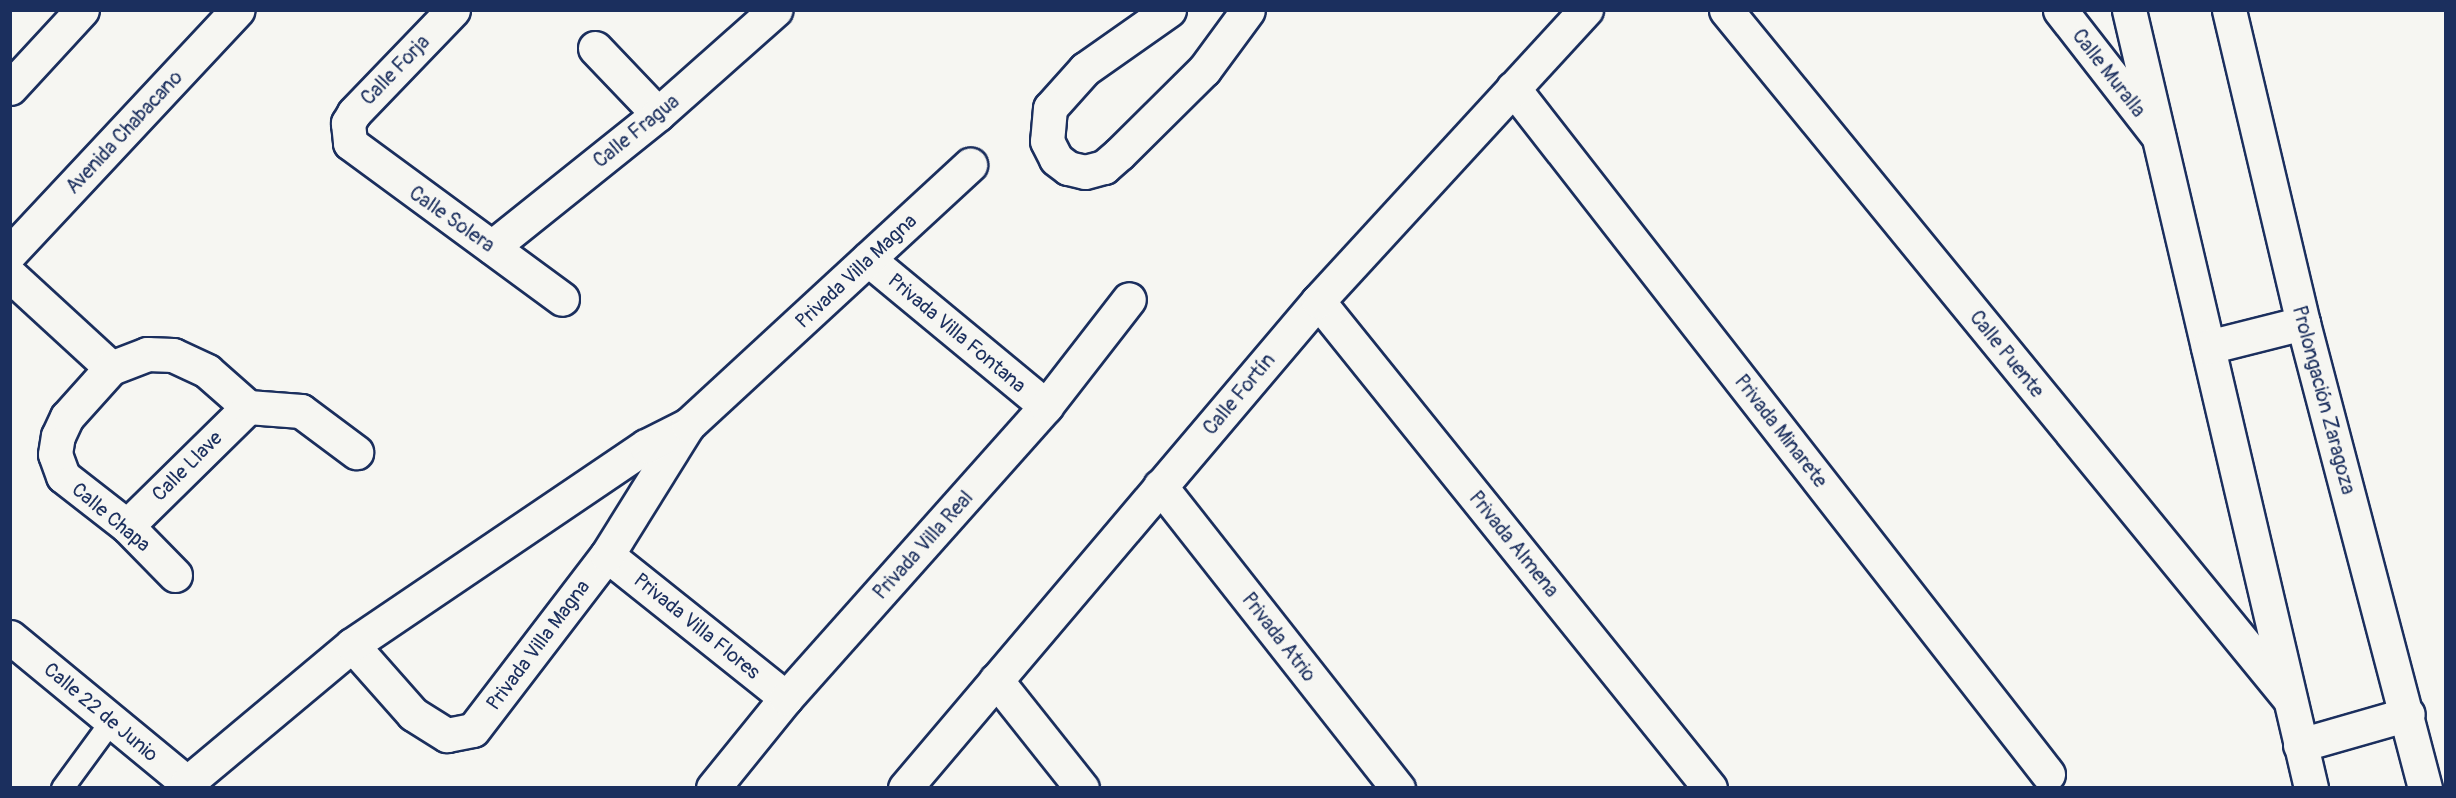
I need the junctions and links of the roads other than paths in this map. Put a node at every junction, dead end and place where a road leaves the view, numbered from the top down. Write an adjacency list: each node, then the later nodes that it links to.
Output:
1 (82, 10): 13 (street)
2 (237, 10): 20 (street, Avenida Chabacano)
3 (453, 10): 16 (street, Calle Forja)
4 (775, 10): 15 (street, Calle Fragua)
5 (1168, 10): 6 (street)
6 (1248, 10)
7 (1586, 10): 14 (street, Calle Fortín)
8 (1726, 10): 40 (street, Calle Puente)
9 (2060, 10): 17 (street, Calle Muralla)
10 (2129, 10): 17 (street)
11 (2229, 10): 26 (street, Prolongación Zaragoza)
12 (595, 48): 15 (street)
13 (10, 88)
14 (1513, 88): 25 (street, Calle Fortín); 45 (street, Privada Minarete)
15 (658, 114): 19 (street, Calle Fragua)
16 (349, 135): 19 (street, Calle Solera)
17 (2158, 136): 27 (street)
18 (970, 165): 21 (street, Privada Villa Magna)
19 (492, 247): 23 (street, Calle Solera)
20 (10, 253)
21 (868, 259): 29 (street, Privada Villa Fontana); 31 (street, Privada Villa Magna)
22 (10, 275): 28 (street)
23 (562, 299)
24 (1129, 299): 29 (street, Privada Villa Real)
25 (1318, 301): 33 (street, Calle Fortín); 52 (street, Privada Almena)
26 (2303, 323): 27 (street); 42 (street, Prolongación Zaragoza)
27 (2208, 347): 40 (street)
28 (111, 368): 30 (street); 34 (street, Calle Chapa)
29 (1046, 406): 41 (street, Privada Villa Real)
30 (248, 407): 32 (street); 34 (street, Calle Llave)
31 (688, 425): 35 (street, Privada Villa Magna); 38 (street, Privada Villa Magna)
32 (356, 452)
33 (1160, 486): 39 (street, Calle Fortín); 51 (street, Privada Atrio)
34 (127, 526): 36 (street, Calle Chapa)
35 (607, 555): 38 (street, Privada Villa Magna); 41 (street, Privada Villa Flores)
36 (175, 574)
37 (10, 637): 43 (street, Calle 22 de Junio)
38 (352, 645): 46 (street, Privada Villa Magna)
39 (996, 680): 49 (street, Calle Fortín); 50 (street)
40 (2288, 697): 44 (street)
41 (786, 698): 48 (street, Privada Villa Real)
42 (2408, 714): 44 (street); 54 (street, Prolongación Zaragoza)
43 (111, 721): 46 (street, Calle 22 de Junio); 47 (lane)
44 (2300, 745): 53 (street)
45 (2048, 774)
46 (190, 785)
47 (62, 788)
48 (713, 788)
49 (905, 788)
50 (1082, 788)
51 (1398, 788)
52 (1710, 788)
53 (2311, 788)
54 (2425, 788)

